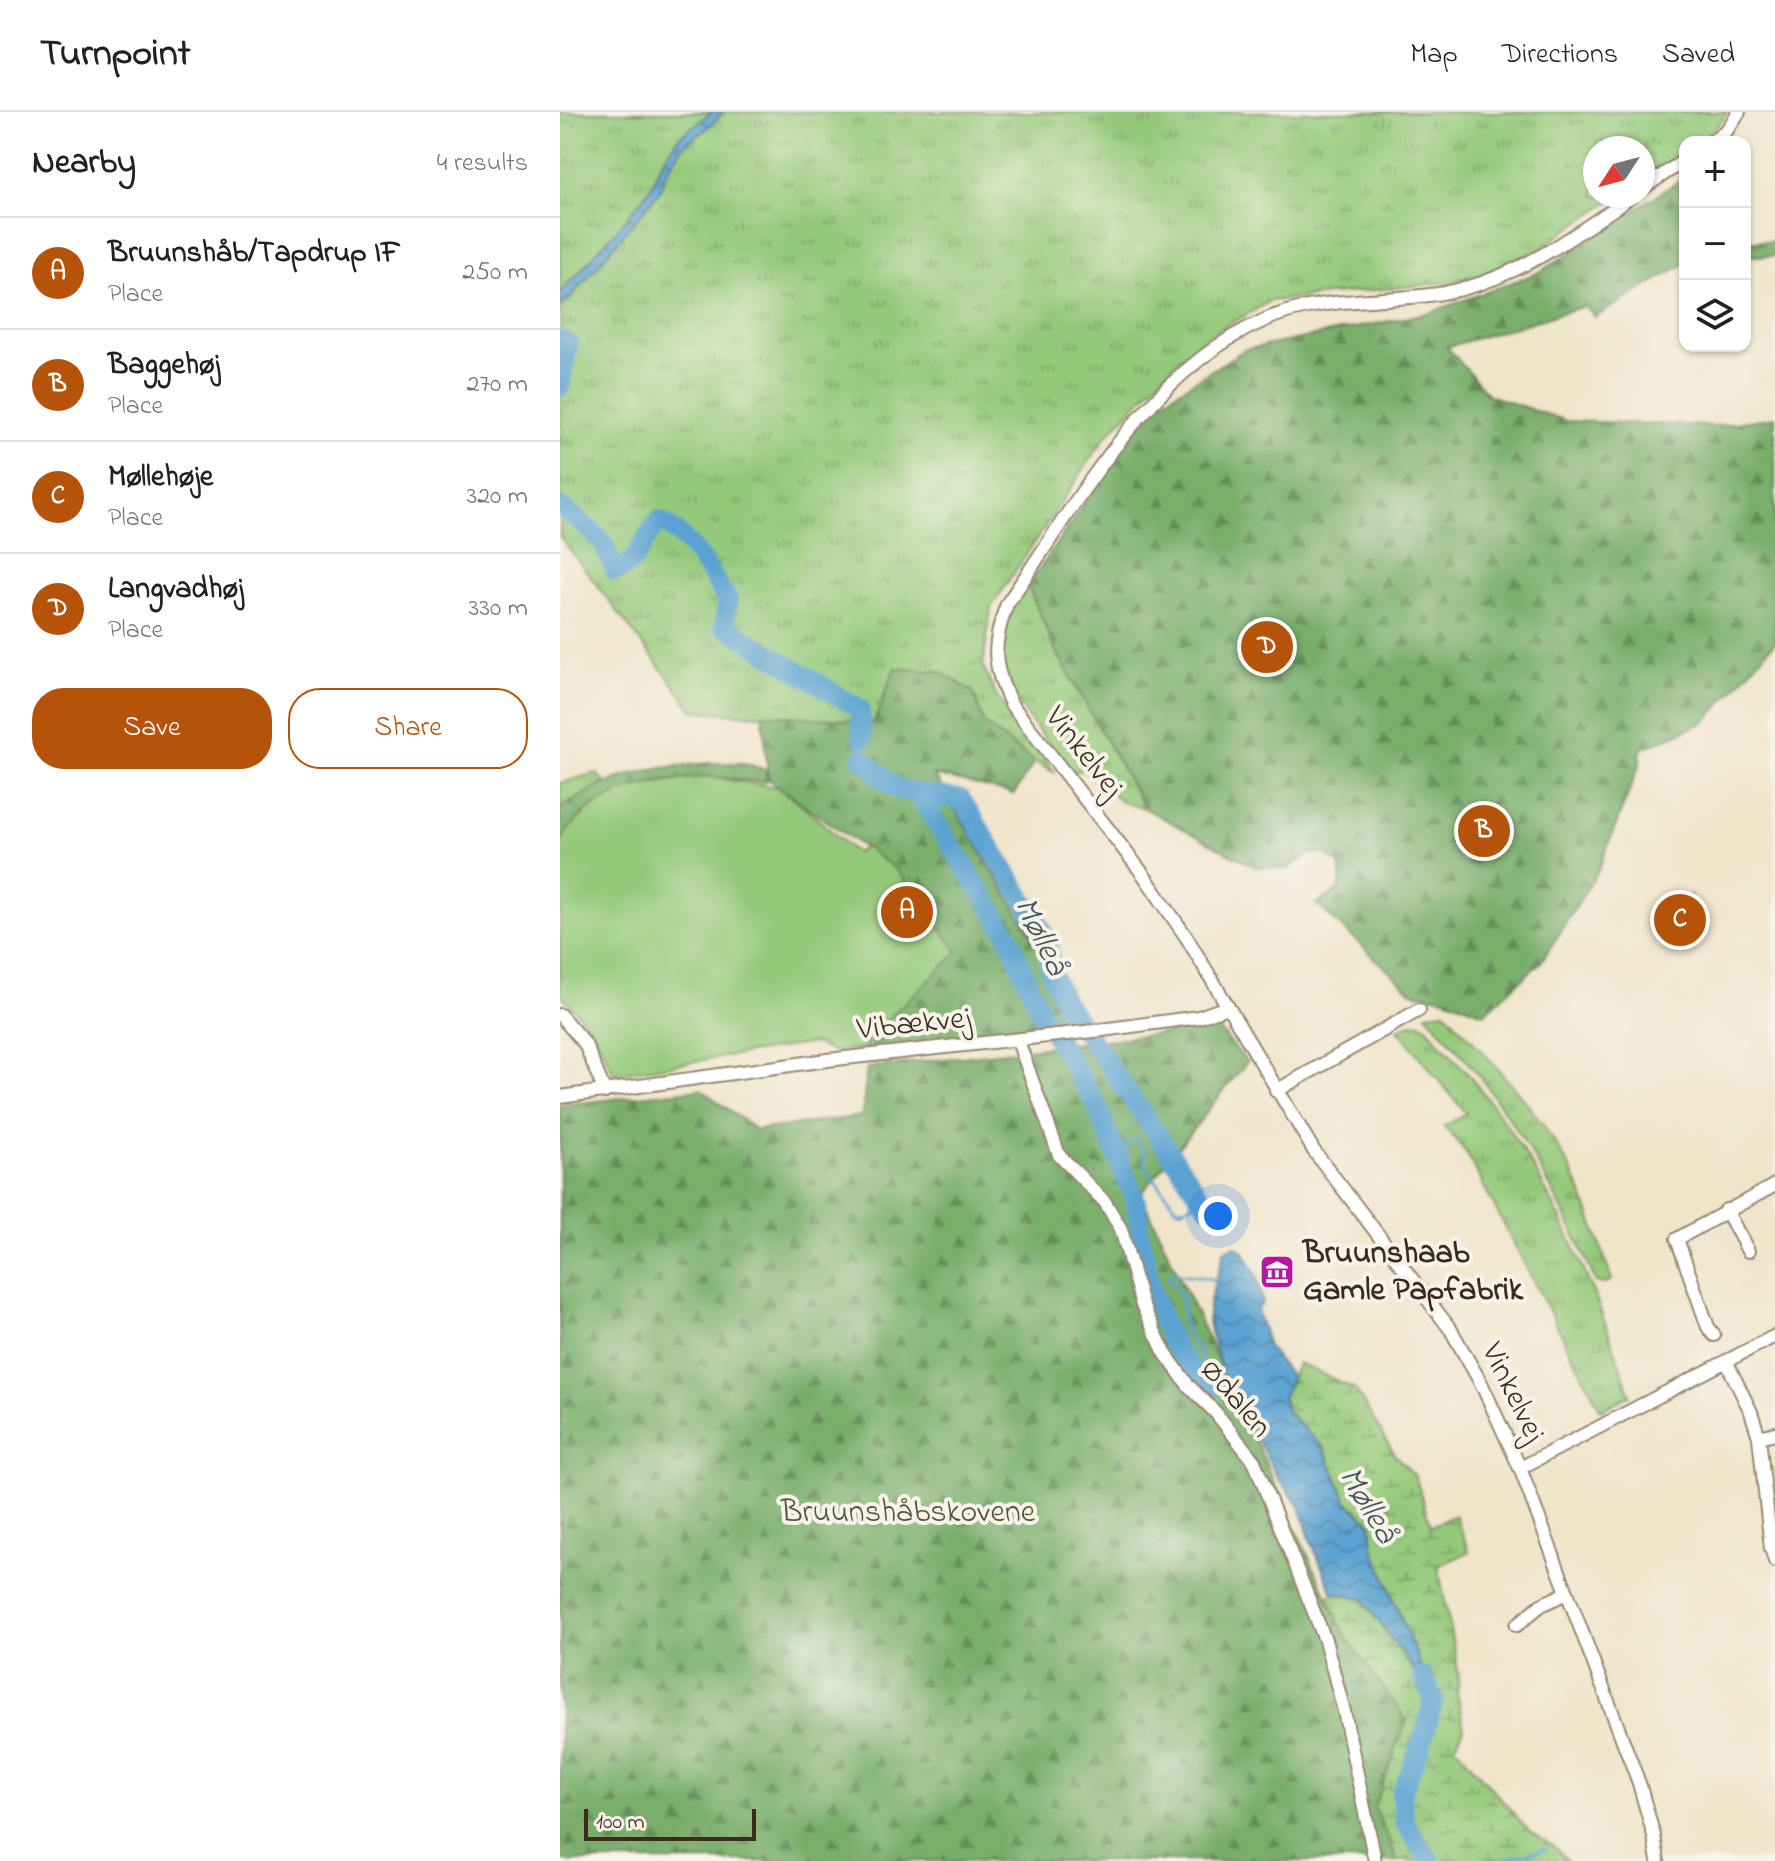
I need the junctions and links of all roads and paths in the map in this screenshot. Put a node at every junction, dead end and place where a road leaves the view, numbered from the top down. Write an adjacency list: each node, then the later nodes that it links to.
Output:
1 (1739, 112): 2 (street)
2 (1719, 136)
3 (1679, 164): 4 (street)
4 (1655, 180)
5 (1615, 208): 6 (street, Vinkelvej)
6 (1227, 1007): 9 (street, Vibækvej); 10 (street, Vinkelvej)
7 (1419, 1010): 10 (street)
8 (560, 1015): 11 (street)
9 (1018, 1041): 11 (street, Vibækvej); 25 (street, Ødalen)
10 (1276, 1091): 21 (street, Vinkelvej)
11 (605, 1092): 12 (street, Vibækvej)
12 (560, 1097)
13 (1775, 1185): 14 (street)
14 (1726, 1210): 15 (street); 16 (street)
15 (1748, 1251)
16 (1714, 1335)
17 (1775, 1336): 18 (street)
18 (1726, 1361): 20 (street); 21 (street)
19 (1775, 1433): 20 (street)
20 (1759, 1437): 22 (street)
21 (1520, 1468): 23 (street, Vinkelvej)
22 (1775, 1561)
23 (1567, 1593): 24 (street); 26 (street, Vinkelvej)
24 (1517, 1625)
25 (1375, 1861)
26 (1658, 1861)

